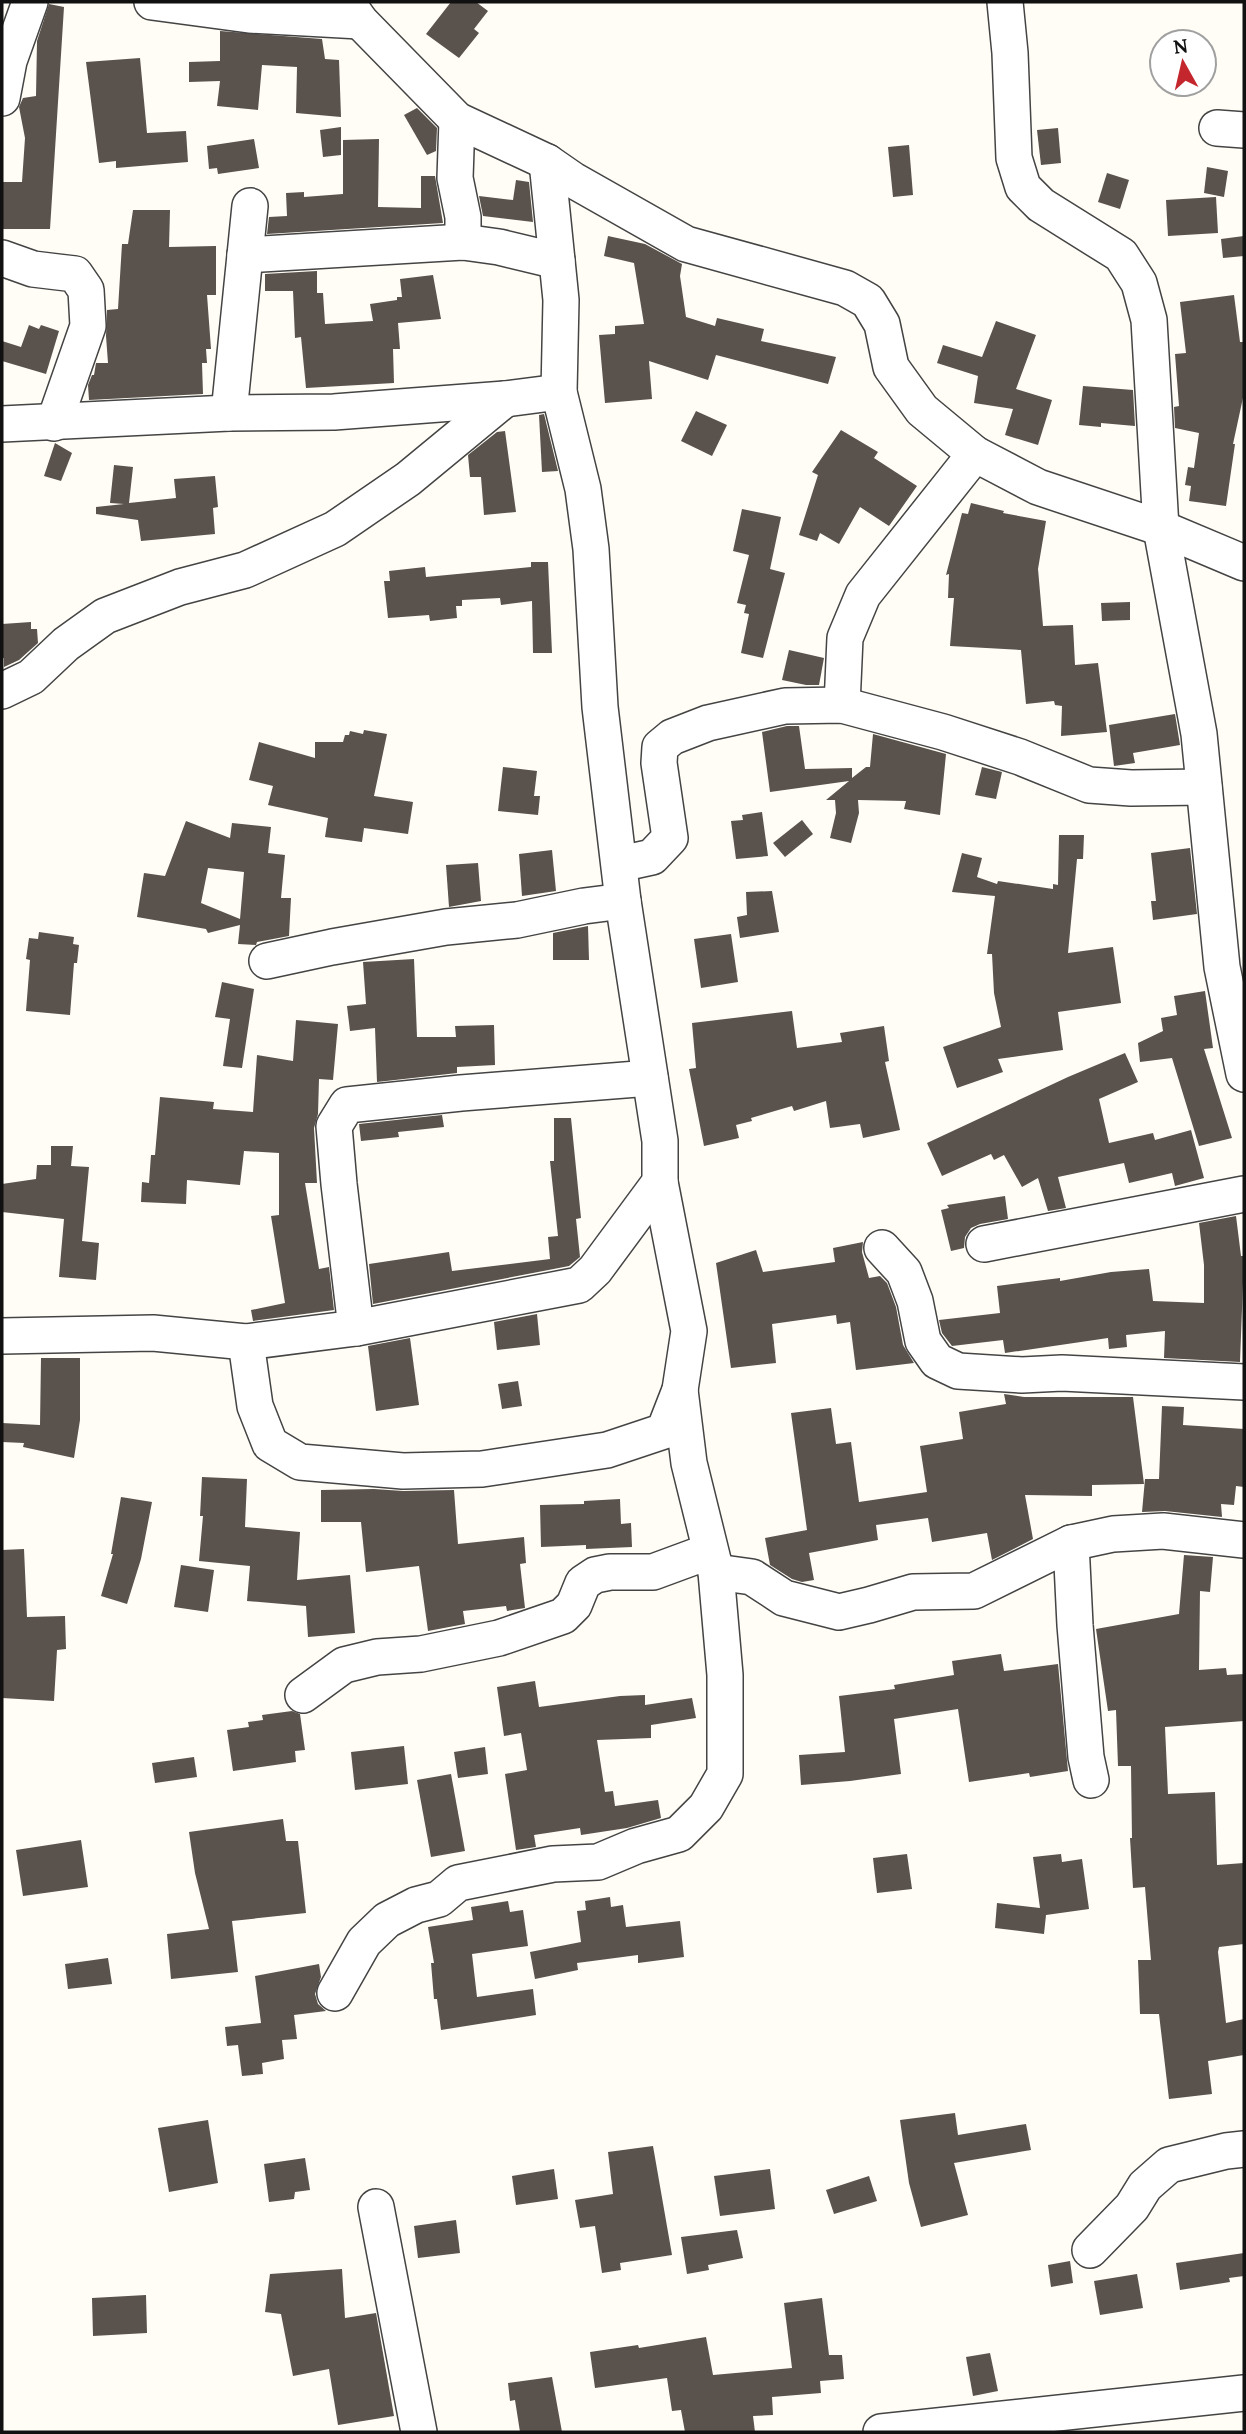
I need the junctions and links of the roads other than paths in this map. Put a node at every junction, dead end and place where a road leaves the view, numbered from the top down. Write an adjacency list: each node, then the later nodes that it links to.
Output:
1 (30, 2): 5 (street)
2 (152, 2): 4 (street)
3 (1005, 2): 19 (street)
4 (353, 11): 6 (street)
5 (2, 97)
6 (457, 120): 7 (street); 9 (street)
7 (547, 162): 12 (street); 18 (street)
8 (250, 206): 10 (street)
9 (463, 242): 10 (street); 12 (street)
10 (245, 255): 15 (street)
11 (2, 258): 16 (street)
12 (557, 261): 13 (street)
13 (559, 393): 14 (street); 24 (street)
14 (505, 399): 15 (street); 21 (street)
15 (229, 412): 16 (street)
16 (54, 423): 17 (street)
17 (2, 424)
18 (975, 454): 19 (street); 22 (street)
19 (1161, 528): 20 (street); 23 (street)
20 (1244, 563)
21 (2, 691)
22 (842, 705): 23 (street); 24 (street)
23 (1204, 787): 27 (street)
24 (620, 864): 25 (street)
25 (623, 901): 26 (street); 28 (street)
26 (267, 961)
27 (1244, 1074)
28 (650, 1077): 29 (street); 33 (street)
29 (660, 1182): 33 (street); 37 (street)
30 (1244, 1194): 31 (street)
31 (984, 1244)
32 (882, 1248): 36 (street)
33 (356, 1328): 35 (street)
34 (2, 1336): 35 (street)
35 (246, 1342): 37 (street)
36 (1244, 1382)
37 (680, 1390): 40 (street)
38 (1244, 1540): 39 (street)
39 (1071, 1543): 40 (street); 42 (street)
40 (713, 1561): 41 (street); 43 (street)
41 (303, 1695)
42 (1091, 1780)
43 (335, 1993)
44 (1244, 2149): 46 (street)
45 (376, 2207): 48 (street)
46 (1090, 2250)
47 (1244, 2393): 49 (street)
48 (419, 2432)
49 (881, 2432)

